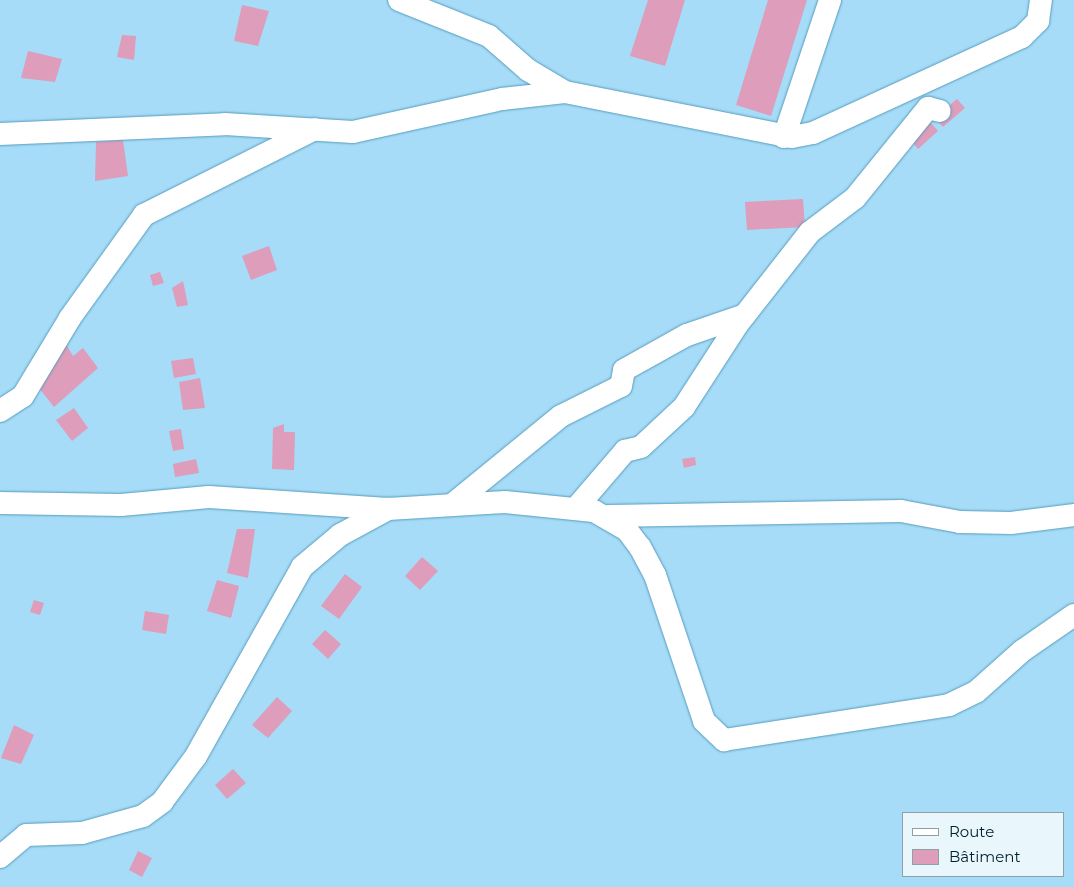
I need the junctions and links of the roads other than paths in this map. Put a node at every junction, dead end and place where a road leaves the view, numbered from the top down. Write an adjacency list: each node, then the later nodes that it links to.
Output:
1 (400, 0): 4 (street)
2 (830, 0): 8 (street)
3 (1041, 0): 8 (street)
4 (565, 92): 6 (street); 8 (street)
5 (940, 111): 9 (street)
6 (316, 128): 7 (street); 10 (street)
7 (0, 134)
8 (784, 136)
9 (745, 315): 12 (street); 13 (street)
10 (0, 411)
11 (0, 503): 14 (street)
12 (453, 504): 13 (street); 14 (street)
13 (578, 507): 16 (street)
14 (388, 509): 18 (street)
15 (1074, 515): 16 (street)
16 (609, 516): 17 (street)
17 (1074, 615)
18 (0, 857)

